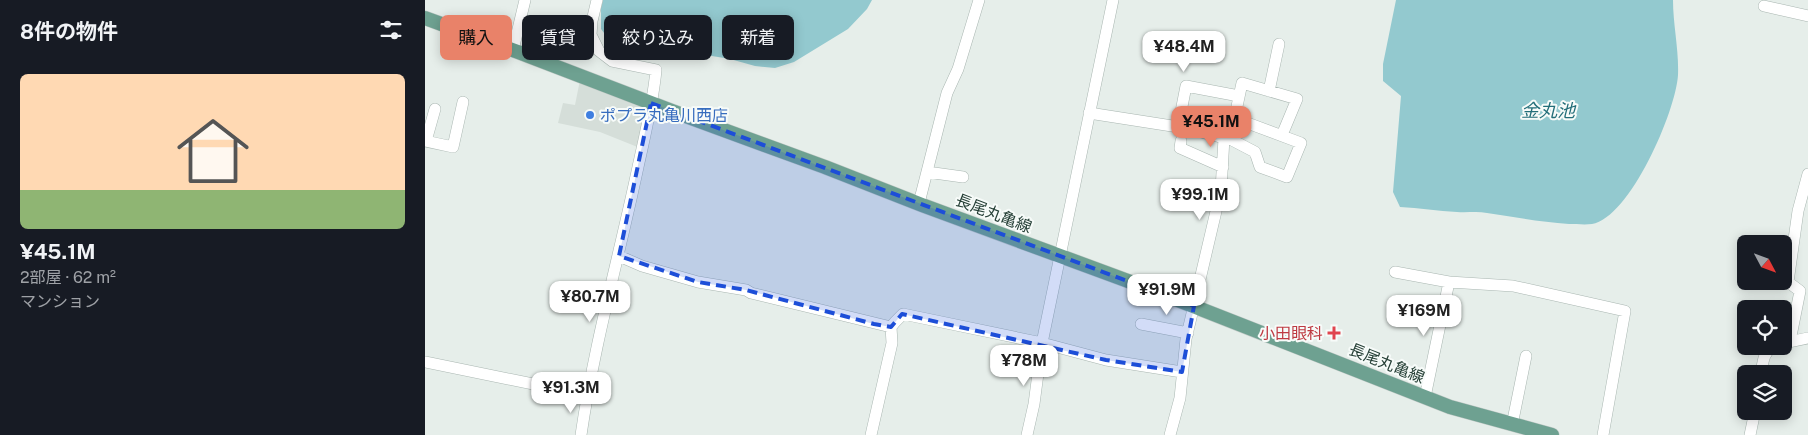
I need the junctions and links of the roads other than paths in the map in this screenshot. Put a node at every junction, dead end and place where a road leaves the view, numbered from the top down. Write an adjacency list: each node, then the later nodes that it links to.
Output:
1 (525, 0): 9 (street)
2 (597, 0): 13 (street)
3 (979, 0): 23 (street)
4 (1113, 0): 15 (street)
5 (1764, 6): 6 (street)
6 (1808, 16)
7 (425, 18): 9 (main road, 長尾丸亀線)
8 (1279, 44): 10 (street)
9 (513, 50): 13 (main road, 長尾丸亀線)
10 (1269, 91): 11 (street); 18 (street)
11 (1239, 96): 16 (street); 17 (street)
12 (463, 102): 20 (street)
13 (651, 103): 26 (main road, 長尾丸亀線); 27 (street)
14 (435, 108): 20 (street)
15 (1089, 113): 17 (street); 28 (street)
16 (1234, 118): 18 (street); 19 (street)
17 (1178, 127): 19 (street)
18 (1282, 136): 19 (street)
19 (1227, 138): 22 (street)
20 (426, 141)
21 (1181, 141): 22 (street)
22 (1223, 168): 31 (street)
23 (927, 172): 25 (street); 26 (street)
24 (1808, 174): 32 (street)
25 (963, 177)
26 (919, 203): 28 (main road, 長尾丸亀線)
27 (619, 256): 34 (street); 42 (street)
28 (1059, 256): 31 (main road, 長尾丸亀線); 38 (street)
29 (1395, 272): 30 (street)
30 (1449, 282): 43 (street); 51 (street)
31 (1194, 306): 35 (street); 43 (main road, 長尾丸亀線)
32 (1792, 322)
33 (1141, 324): 35 (street)
34 (891, 327): 38 (street); 47 (street)
35 (1188, 333): 41 (street)
36 (1808, 338): 37 (street)
37 (1792, 341)
38 (1042, 343): 41 (street); 48 (street)
39 (1527, 356): 45 (street)
40 (425, 362): 42 (street)
41 (1182, 372): 49 (street)
42 (587, 395): 46 (street)
43 (1425, 397): 45 (main road, 長尾丸亀線)
44 (1753, 420): 52 (street)
45 (1512, 425): 50 (main road, 長尾丸亀線)
46 (581, 435)
47 (871, 435)
48 (1027, 435)
49 (1171, 435)
50 (1553, 435)
51 (1603, 435)
52 (1750, 435)

